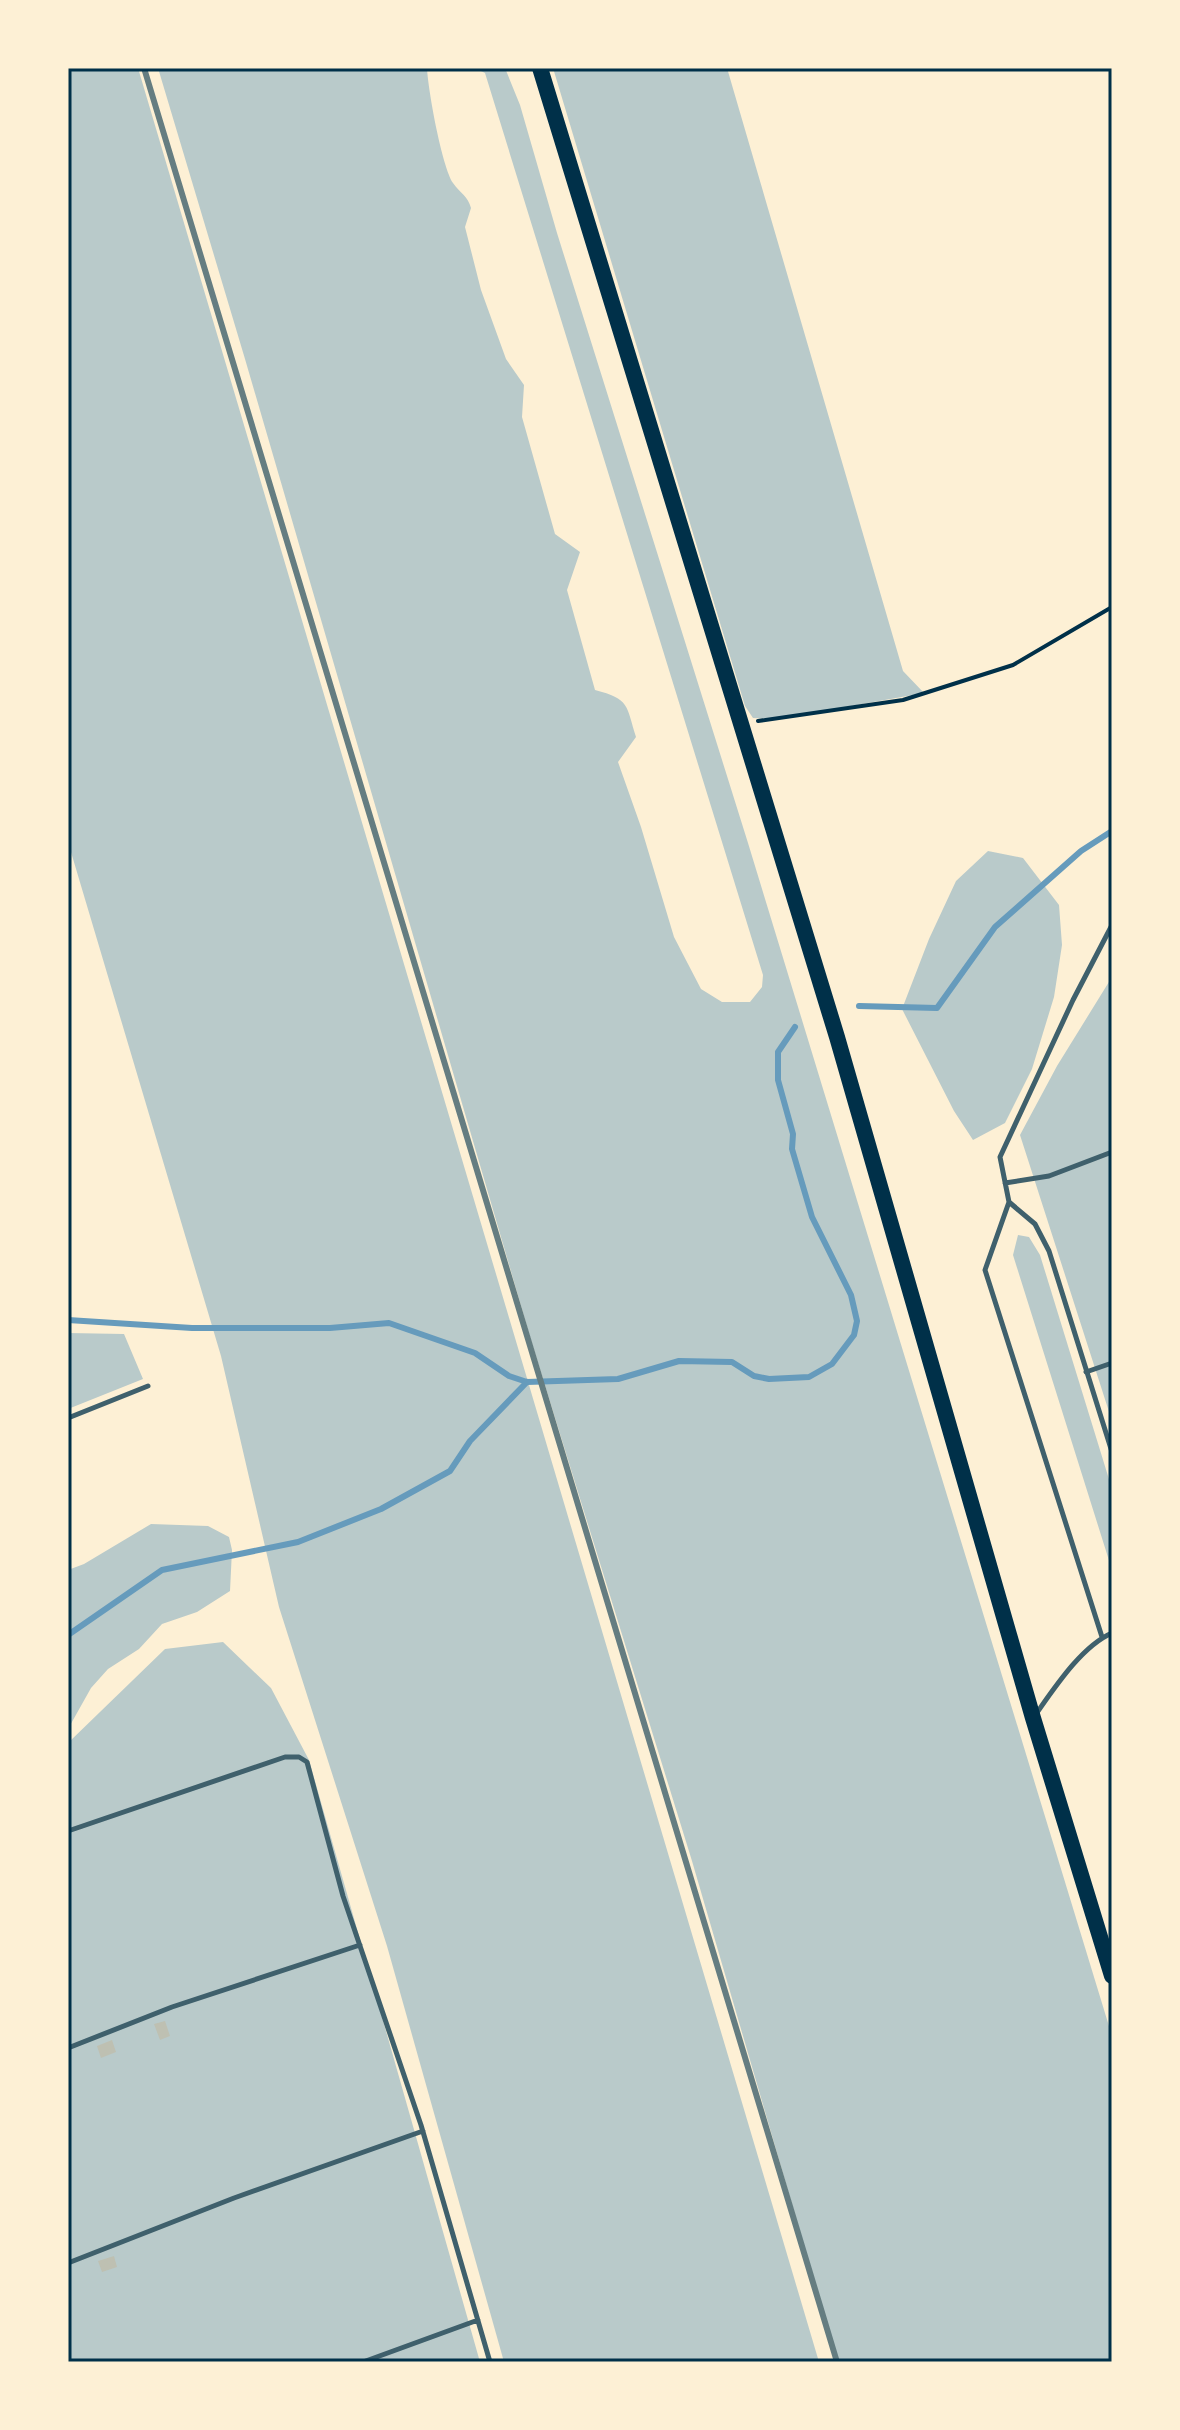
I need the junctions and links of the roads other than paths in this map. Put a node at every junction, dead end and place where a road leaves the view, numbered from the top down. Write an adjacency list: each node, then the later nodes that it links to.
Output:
1 (540, 68): 13 (main road)
2 (1112, 925): 4 (lane)
3 (1112, 1152): 4 (lane)
4 (1005, 1183): 5 (lane)
5 (1009, 1202): 7 (lane); 12 (lane)
6 (1112, 1363): 7 (lane)
7 (1086, 1372): 10 (lane)
8 (148, 1386): 9 (lane)
9 (68, 1418)
10 (1112, 1452)
11 (1112, 1633): 12 (lane)
12 (1102, 1637): 13 (lane)
13 (1033, 1718): 16 (main road)
14 (68, 1831): 15 (lane)
15 (360, 1945): 17 (lane); 18 (lane)
16 (1112, 1976)
17 (68, 2048)
18 (423, 2131): 19 (lane); 20 (lane)
19 (68, 2263)
20 (478, 2320): 21 (lane); 22 (lane)
21 (363, 2362)
22 (490, 2362)

